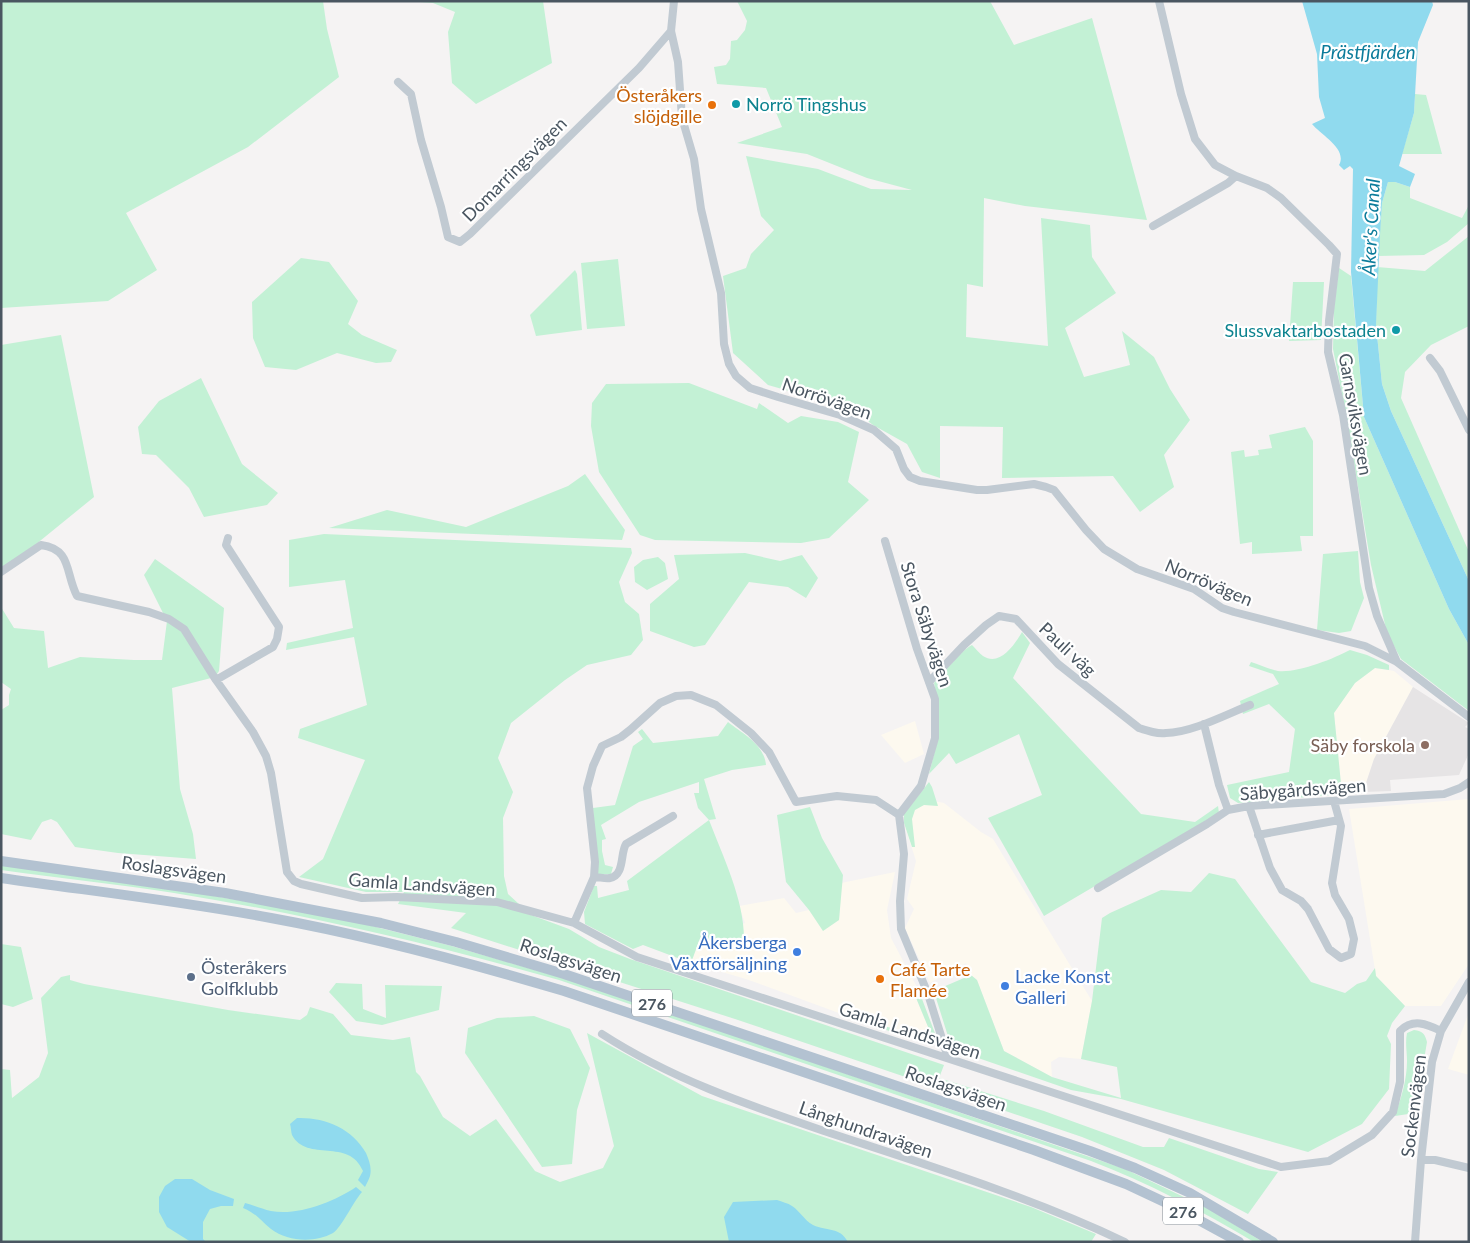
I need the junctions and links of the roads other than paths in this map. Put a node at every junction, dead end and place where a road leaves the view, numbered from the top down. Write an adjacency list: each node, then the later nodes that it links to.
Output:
1 (674, 1): 3 (street, Norrövägen)
2 (1159, 1): 5 (street, Garnsviksvägen)
3 (671, 31): 4 (street, Domarringsvägen); 12 (street, Norrövägen)
4 (398, 82)
5 (1236, 176): 6 (street); 12 (street, Garnsviksvägen)
6 (1153, 226)
7 (1430, 358): 8 (street)
8 (1469, 430)
9 (228, 538): 13 (street)
10 (885, 541): 14 (street, Stora Säbyvägen)
11 (1, 572): 13 (street)
12 (1397, 662): 16 (street, Norrövägen)
13 (216, 680): 30 (street, Gamla Landsvägen)
14 (929, 682): 17 (street, Pauli väg); 22 (street, Stora Säbyvägen)
15 (1250, 705): 17 (street, Pauli väg)
16 (1469, 717)
17 (1204, 724): 21 (street)
18 (1469, 782): 19 (street, Säbygårdsvägen)
19 (1334, 801): 20 (street, Säbygårdsvägen); 24 (street)
20 (1249, 806): 21 (street, Säbygårdsvägen); 25 (street)
21 (1228, 810): 29 (street, Säbygårdsvägen)
22 (899, 815): 27 (street); 34 (street)
23 (673, 816): 27 (street)
24 (1339, 820): 25 (street); 25 (street)
25 (1258, 835)
26 (1, 861): 39 (main road, Roslagsvägen / 276)
27 (594, 877): 30 (street)
28 (1, 878): 38 (main road, Roslagsvägen / 276)
29 (1098, 888)
30 (574, 923): 34 (street, Gamla Landsvägen)
31 (1469, 982): 32 (street, Sockenvägen)
32 (1441, 1031): 34 (street, Gamla Landsvägen); 35 (street, Sockenvägen)
33 (602, 1034): 37 (street, Långhundravägen)
34 (948, 1058)
35 (1421, 1160): 36 (street); 40 (street, Sockenvägen)
36 (1469, 1168)
37 (1125, 1242)
38 (1239, 1242)
39 (1273, 1242)
40 (1415, 1242)

